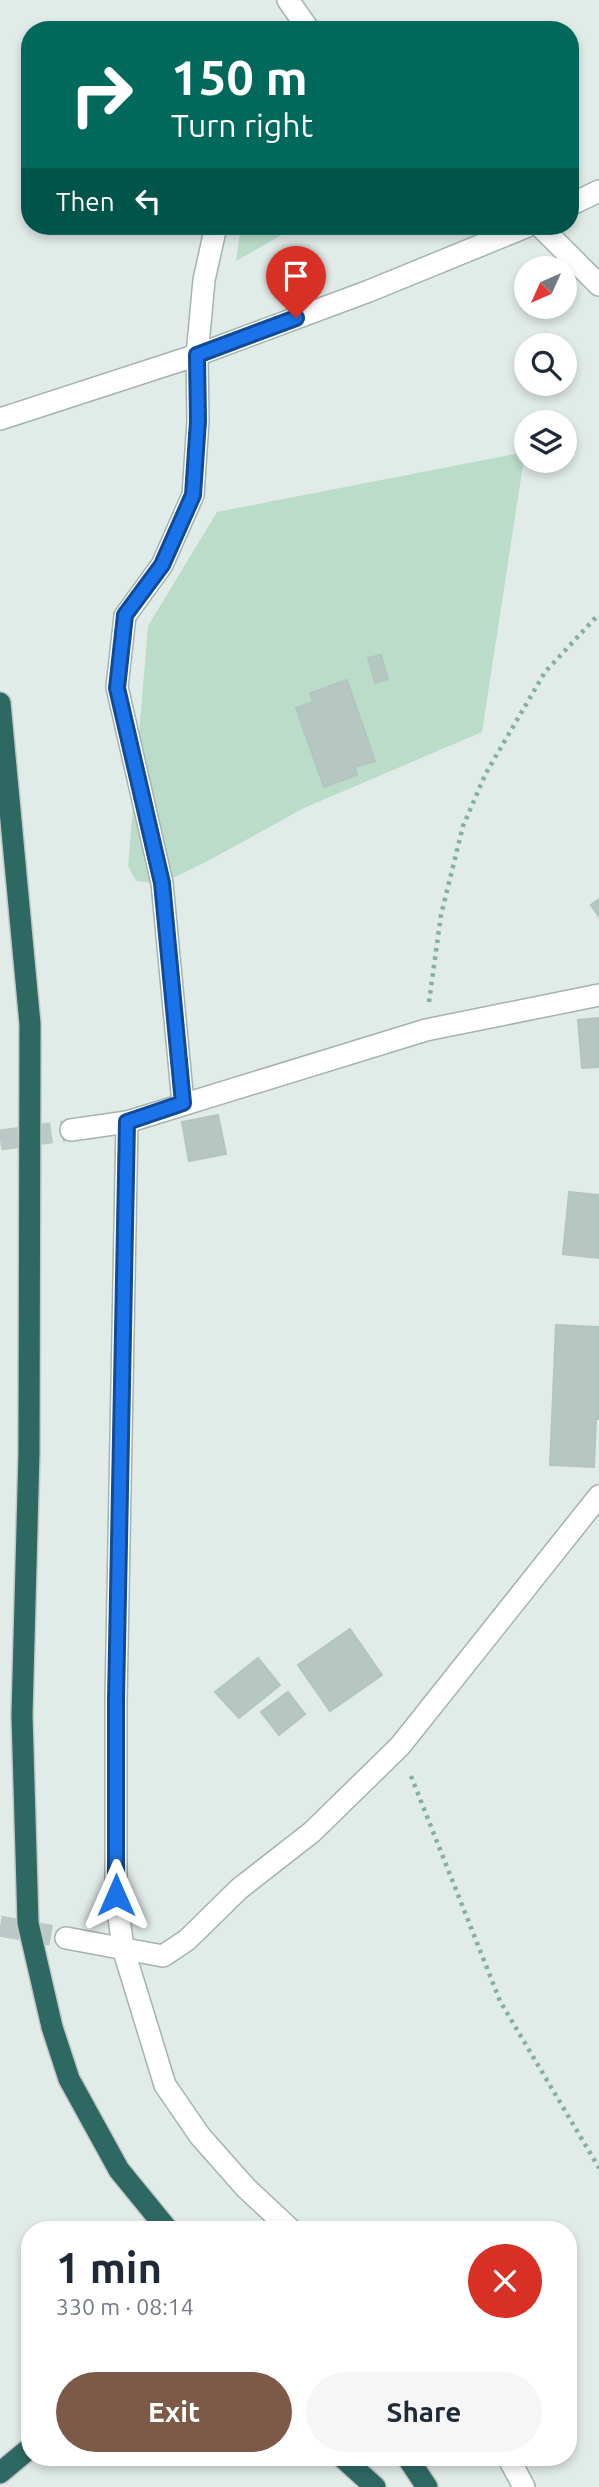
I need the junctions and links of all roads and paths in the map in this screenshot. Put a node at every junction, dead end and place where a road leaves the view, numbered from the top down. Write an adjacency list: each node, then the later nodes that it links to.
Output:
1 (288, 0): 2 (street)
2 (298, 21)
3 (599, 191): 4 (street)
4 (579, 201)
5 (214, 235): 9 (street)
6 (506, 235): 9 (street)
7 (549, 235): 8 (street)
8 (599, 285)
9 (197, 355): 10 (street); 15 (street)
10 (0, 419)
11 (599, 614): 14 (path)
12 (0, 703): 23 (highway)
13 (599, 995): 14 (street)
14 (426, 1030): 15 (street)
15 (183, 1103): 16 (street)
16 (127, 1122): 17 (street); 21 (street)
17 (71, 1130)
18 (599, 1496): 19 (street)
19 (400, 1746): 21 (street); 22 (path)
20 (66, 1938): 21 (street)
21 (123, 1948): 24 (street)
22 (599, 2168)
23 (161, 2221)
24 (281, 2221)
25 (21, 2456): 29 (highway)
26 (352, 2466): 30 (highway)
27 (413, 2466): 31 (highway)
28 (513, 2466): 32 (street)
29 (0, 2473)
30 (375, 2487)
31 (427, 2487)
32 (524, 2487)

